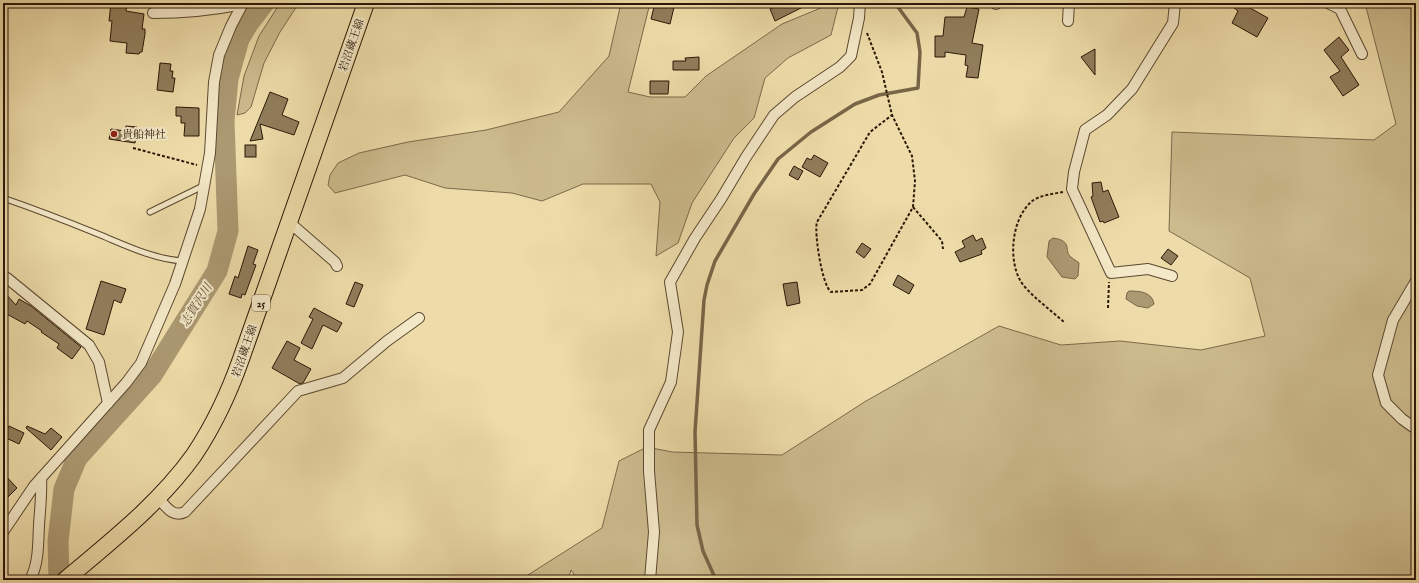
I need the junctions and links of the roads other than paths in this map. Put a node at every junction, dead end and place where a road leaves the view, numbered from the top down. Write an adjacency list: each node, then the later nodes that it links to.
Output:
1 (243, 3): 7 (street); 10 (street)
2 (366, 3): 13 (main road, 岩沼蔵王線 / 25)
3 (860, 3): 27 (street)
4 (1069, 3): 8 (street)
5 (1175, 3): 16 (street)
6 (1328, 3): 9 (street)
7 (153, 13)
8 (1068, 21)
9 (1362, 54)
10 (204, 186): 12 (lane); 14 (street)
11 (3, 198): 14 (lane)
12 (150, 212)
13 (289, 222): 15 (street); 23 (main road, 岩沼蔵王線 / 25)
14 (184, 261): 20 (street)
15 (337, 266)
16 (1172, 276)
17 (7, 278): 20 (street)
18 (1416, 281): 21 (street)
19 (419, 318): 23 (street)
20 (108, 403): 22 (street)
21 (1416, 429)
22 (41, 478): 24 (street); 25 (street)
23 (158, 498): 26 (main road, 岩沼蔵王線 / 25)
24 (3, 532)
25 (30, 580)
26 (65, 580)
27 (650, 580)

